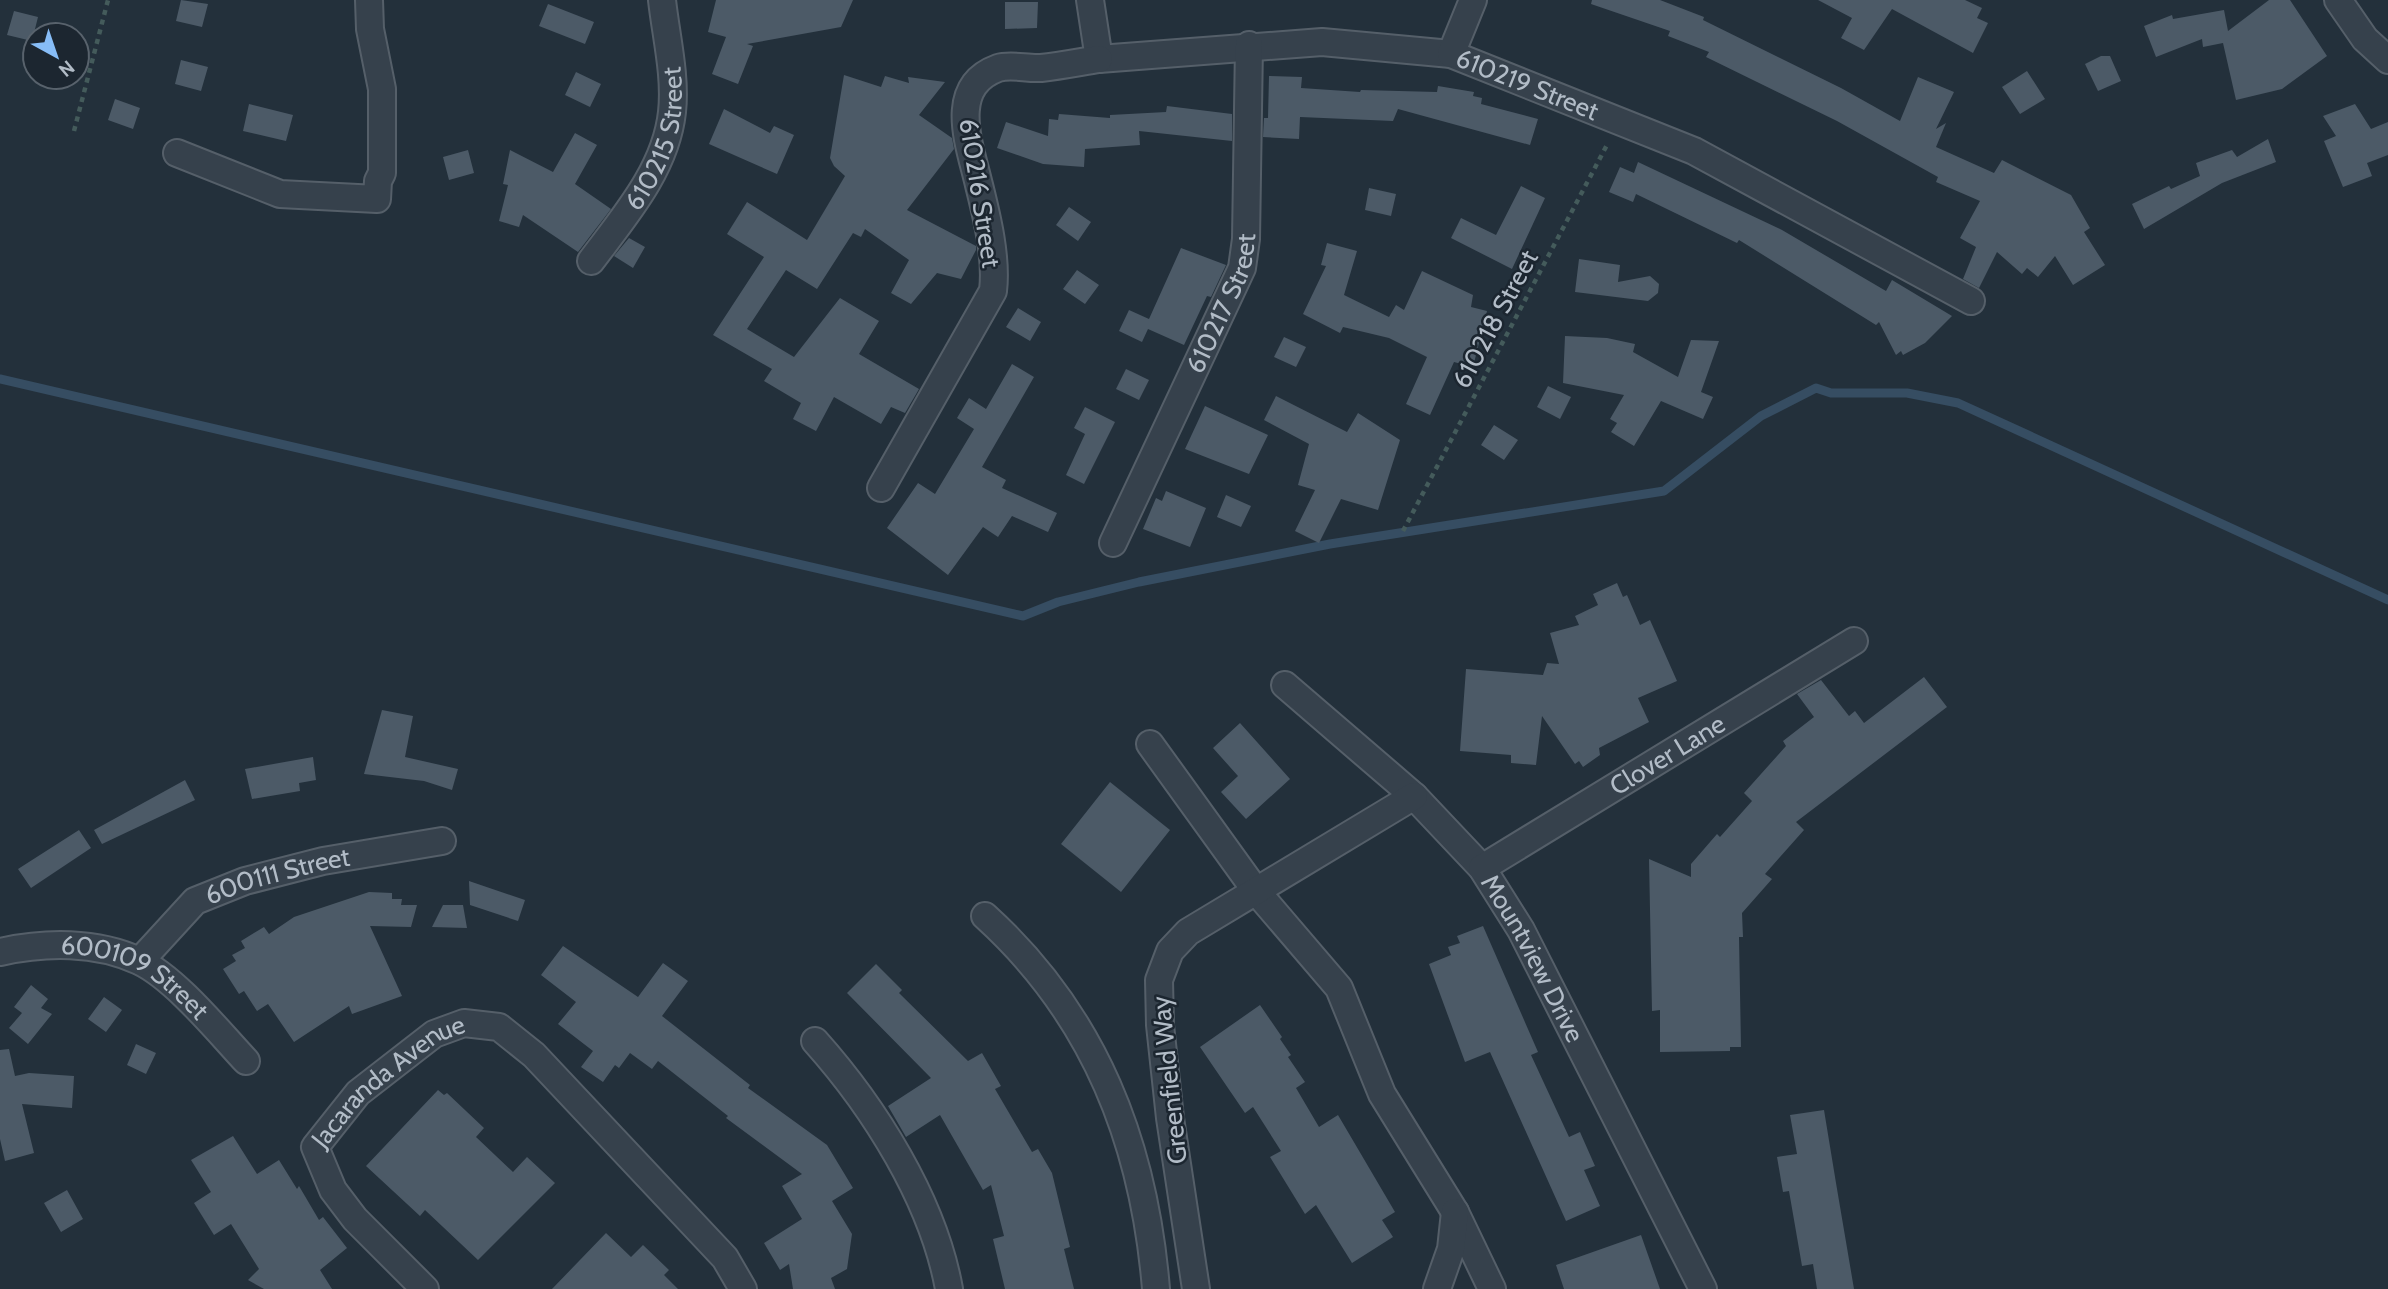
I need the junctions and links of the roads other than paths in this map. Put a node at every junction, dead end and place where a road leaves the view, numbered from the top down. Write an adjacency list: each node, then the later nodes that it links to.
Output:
1 (369, 0): 10 (street)
2 (662, 0): 11 (street, 610215 Street)
3 (1090, 0): 8 (street)
4 (1473, 0): 7 (street)
5 (2338, 0): 9 (street)
6 (1249, 45): 7 (street, 610219 Street); 8 (street, 610219 Street); 14 (street, 610217 Street)
7 (1451, 54): 12 (street, 610219 Street)
8 (1099, 59): 13 (street, 610216 Street)
9 (2388, 60)
10 (177, 153)
11 (591, 261)
12 (1971, 301)
13 (881, 488)
14 (1113, 543)
15 (1854, 641): 20 (street, Clover Lane)
16 (1285, 685): 18 (street, Mountview Drive)
17 (1150, 744): 21 (street)
18 (1414, 796): 20 (street, Mountview Drive); 21 (street, Greenfield Way)
19 (442, 841): 24 (street, 600111 Street)
20 (1482, 868): 35 (street, Mountview Drive)
21 (1256, 891): 27 (street); 32 (street, Greenfield Way)
22 (985, 916): 31 (street, Greenfield Way)
23 (0, 952): 24 (street, 600109 Street)
24 (140, 961): 26 (street, 600109 Street)
25 (816, 1041): 30 (street)
26 (246, 1061)
27 (1455, 1212): 33 (street); 34 (street)
28 (425, 1289): 29 (street, Jacaranda Avenue)
29 (743, 1289)
30 (949, 1289)
31 (1156, 1289)
32 (1196, 1289)
33 (1437, 1289)
34 (1492, 1289)
35 (1703, 1289)

